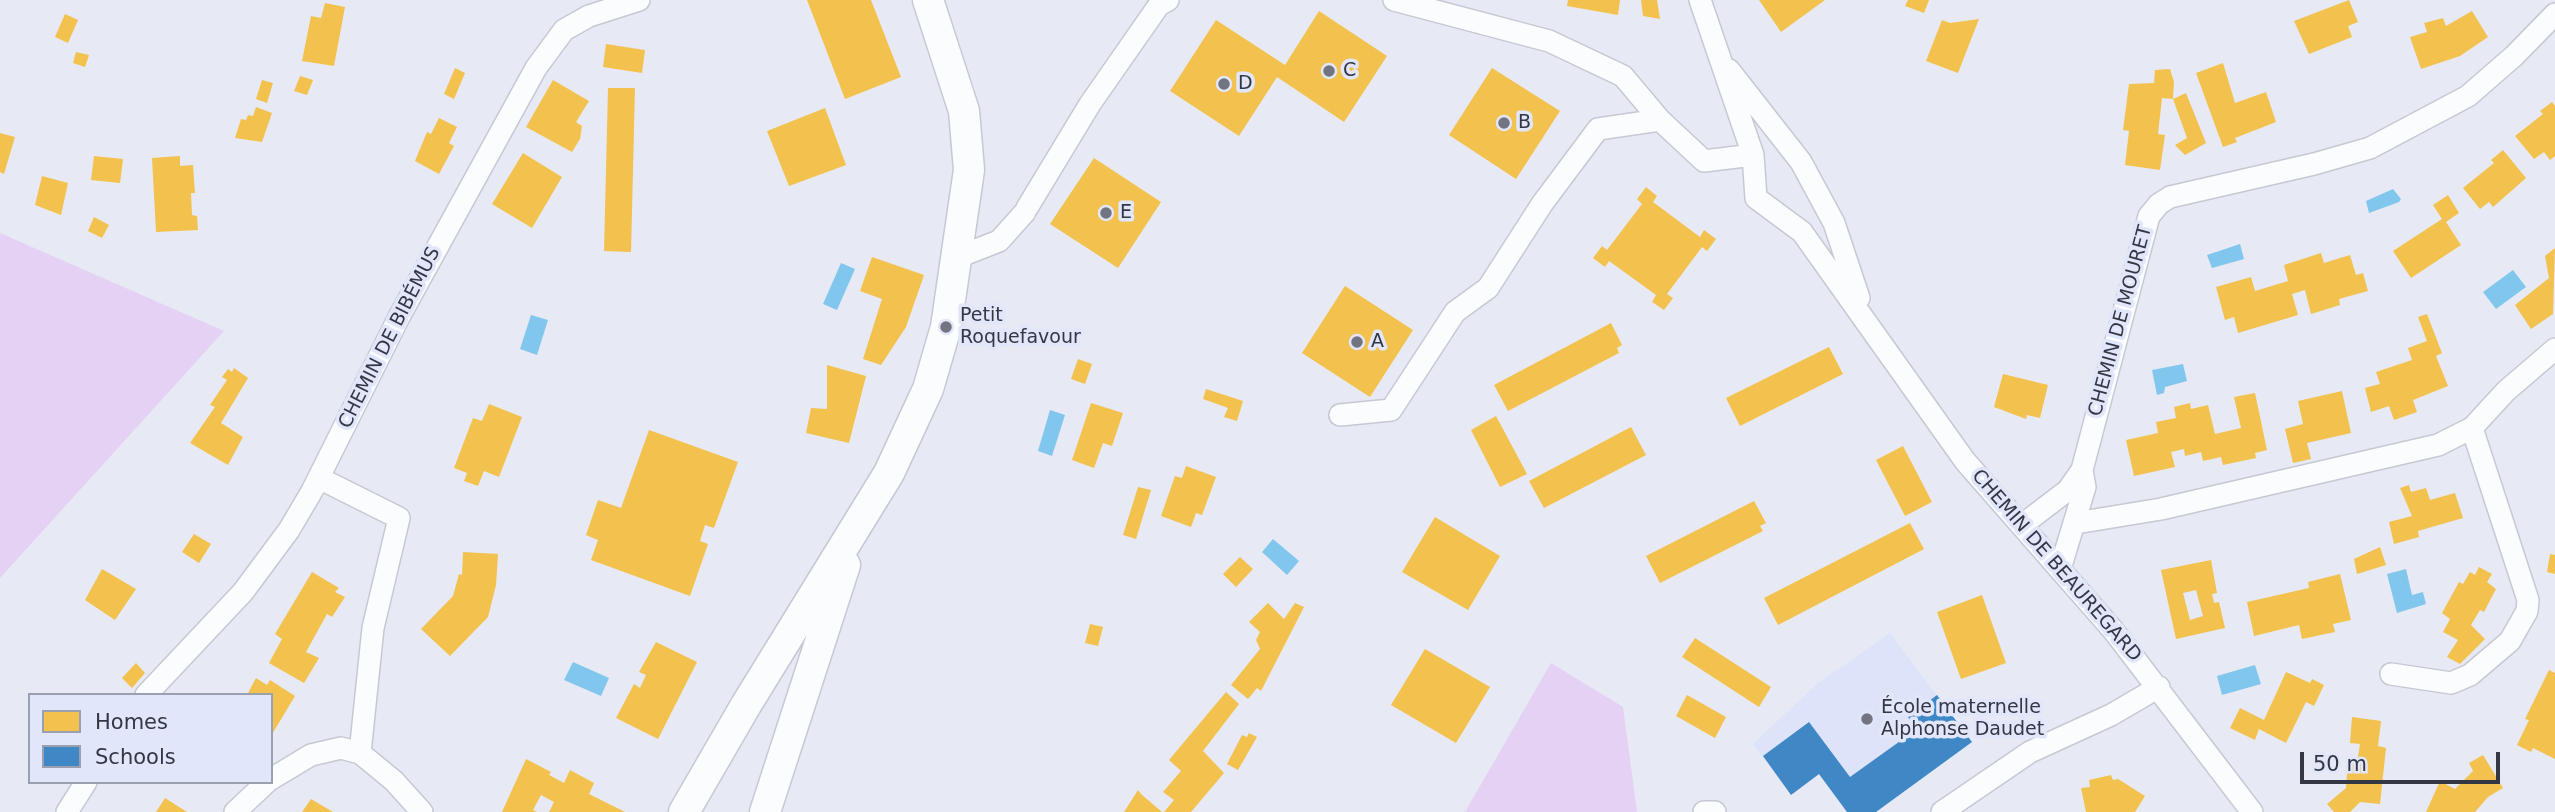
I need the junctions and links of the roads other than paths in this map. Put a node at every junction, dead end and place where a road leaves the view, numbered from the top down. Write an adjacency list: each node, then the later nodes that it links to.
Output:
1 (639, 0): 16 (street, CHEMIN DE BIBÉMUS)
2 (928, 0): 10 (main road)
3 (1168, 0): 10 (street)
4 (1394, 0): 8 (street)
5 (1700, 0): 7 (street, CHEMIN DE BEAUREGARD)
6 (2555, 14): 15 (street, CHEMIN DE MOURET)
7 (1719, 57): 9 (street, CHEMIN DE BEAUREGARD); 11 (street, CHEMIN DE BEAUREGARD)
8 (1660, 120): 9 (street); 13 (street)
9 (1753, 155): 11 (street, CHEMIN DE BEAUREGARD)
10 (958, 257): 18 (main road)
11 (1865, 317): 19 (street, CHEMIN DE BEAUREGARD)
12 (2555, 349): 14 (street)
13 (1340, 415)
14 (2472, 428): 17 (street); 21 (street)
15 (2082, 470): 17 (street); 19 (street)
16 (318, 478): 23 (street, CHEMIN DE BIBÉMUS); 26 (street)
17 (2076, 523): 20 (street)
18 (858, 524): 24 (main road); 25 (main road)
19 (2022, 525): 20 (street, CHEMIN DE BEAUREGARD)
20 (2060, 569): 22 (street, CHEMIN DE BEAUREGARD)
21 (2391, 674)
22 (2158, 687): 37 (street); 38 (street, CHEMIN DE BEAUREGARD)
23 (148, 693)
24 (746, 705): 25 (main road); 33 (main road)
25 (793, 730): 34 (main road)
26 (360, 753): 27 (street); 32 (street)
27 (273, 779)
28 (85, 784): 30 (street)
29 (266, 784): 31 (street)
30 (67, 812)
31 (235, 812)
32 (422, 812)
33 (684, 812)
34 (765, 812)
35 (1704, 812): 36 (street)
36 (1715, 812)
37 (1942, 812)
38 (2252, 812)

